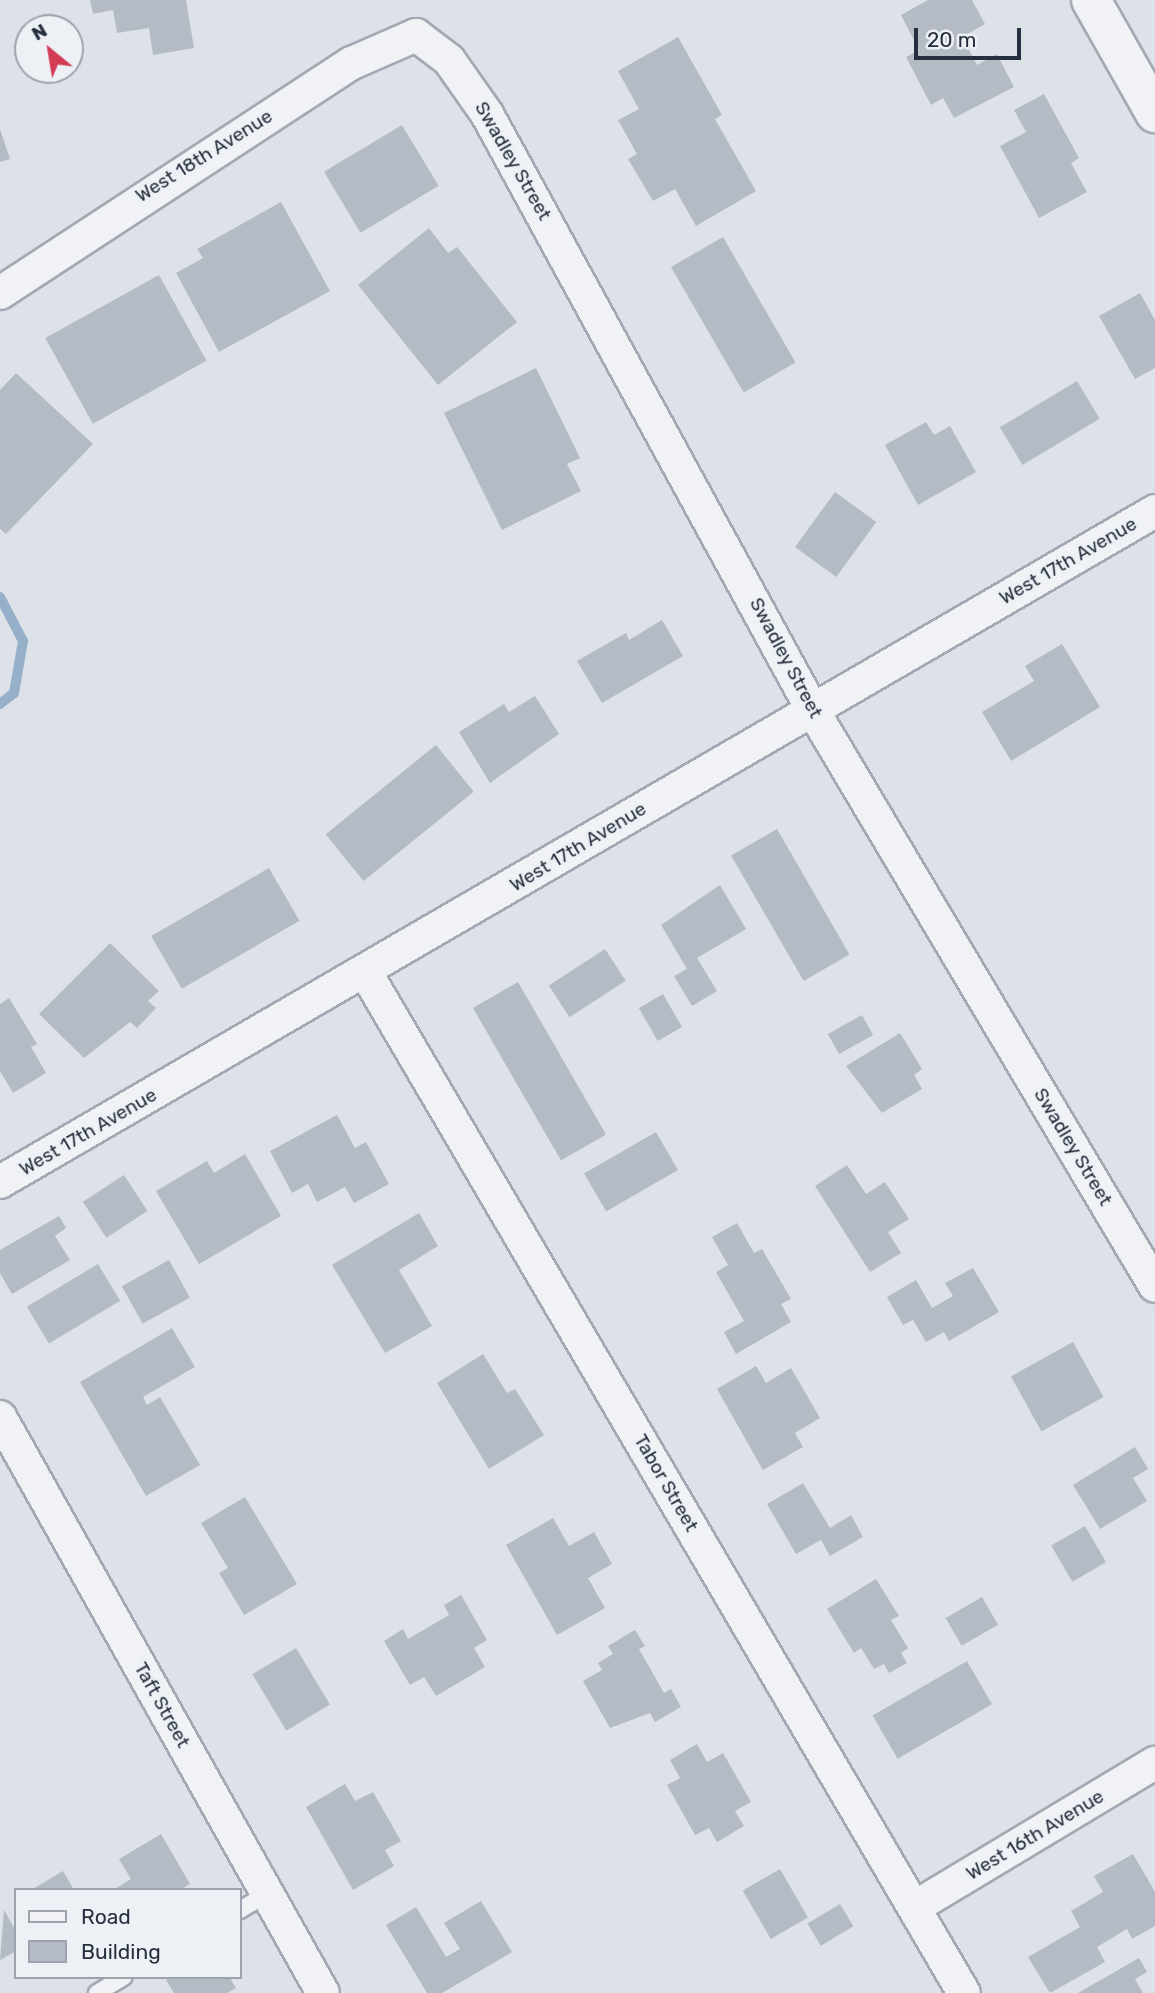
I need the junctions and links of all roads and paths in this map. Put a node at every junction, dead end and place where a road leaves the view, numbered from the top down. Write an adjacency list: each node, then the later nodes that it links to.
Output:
1 (1091, 0): 3 (street)
2 (416, 35): 4 (street, West 18th Avenue); 6 (street, Swadley Street)
3 (1155, 113)
4 (0, 293)
5 (1155, 511): 6 (street, West 17th Avenue)
6 (812, 709): 7 (street, West 17th Avenue); 9 (street, Swadley Street)
7 (366, 973): 8 (street, West 17th Avenue); 13 (street, Tabor Street)
8 (0, 1182)
9 (1155, 1286)
10 (0, 1417): 12 (street, Taft Street)
11 (1155, 1763): 13 (street, West 16th Avenue)
12 (267, 1894): 14 (lane); 17 (street, Taft Street)
13 (915, 1907): 18 (street, Tabor Street)
14 (242, 1909)
15 (121, 1979): 16 (lane)
16 (97, 1993)
17 (323, 1993)
18 (964, 1993)

